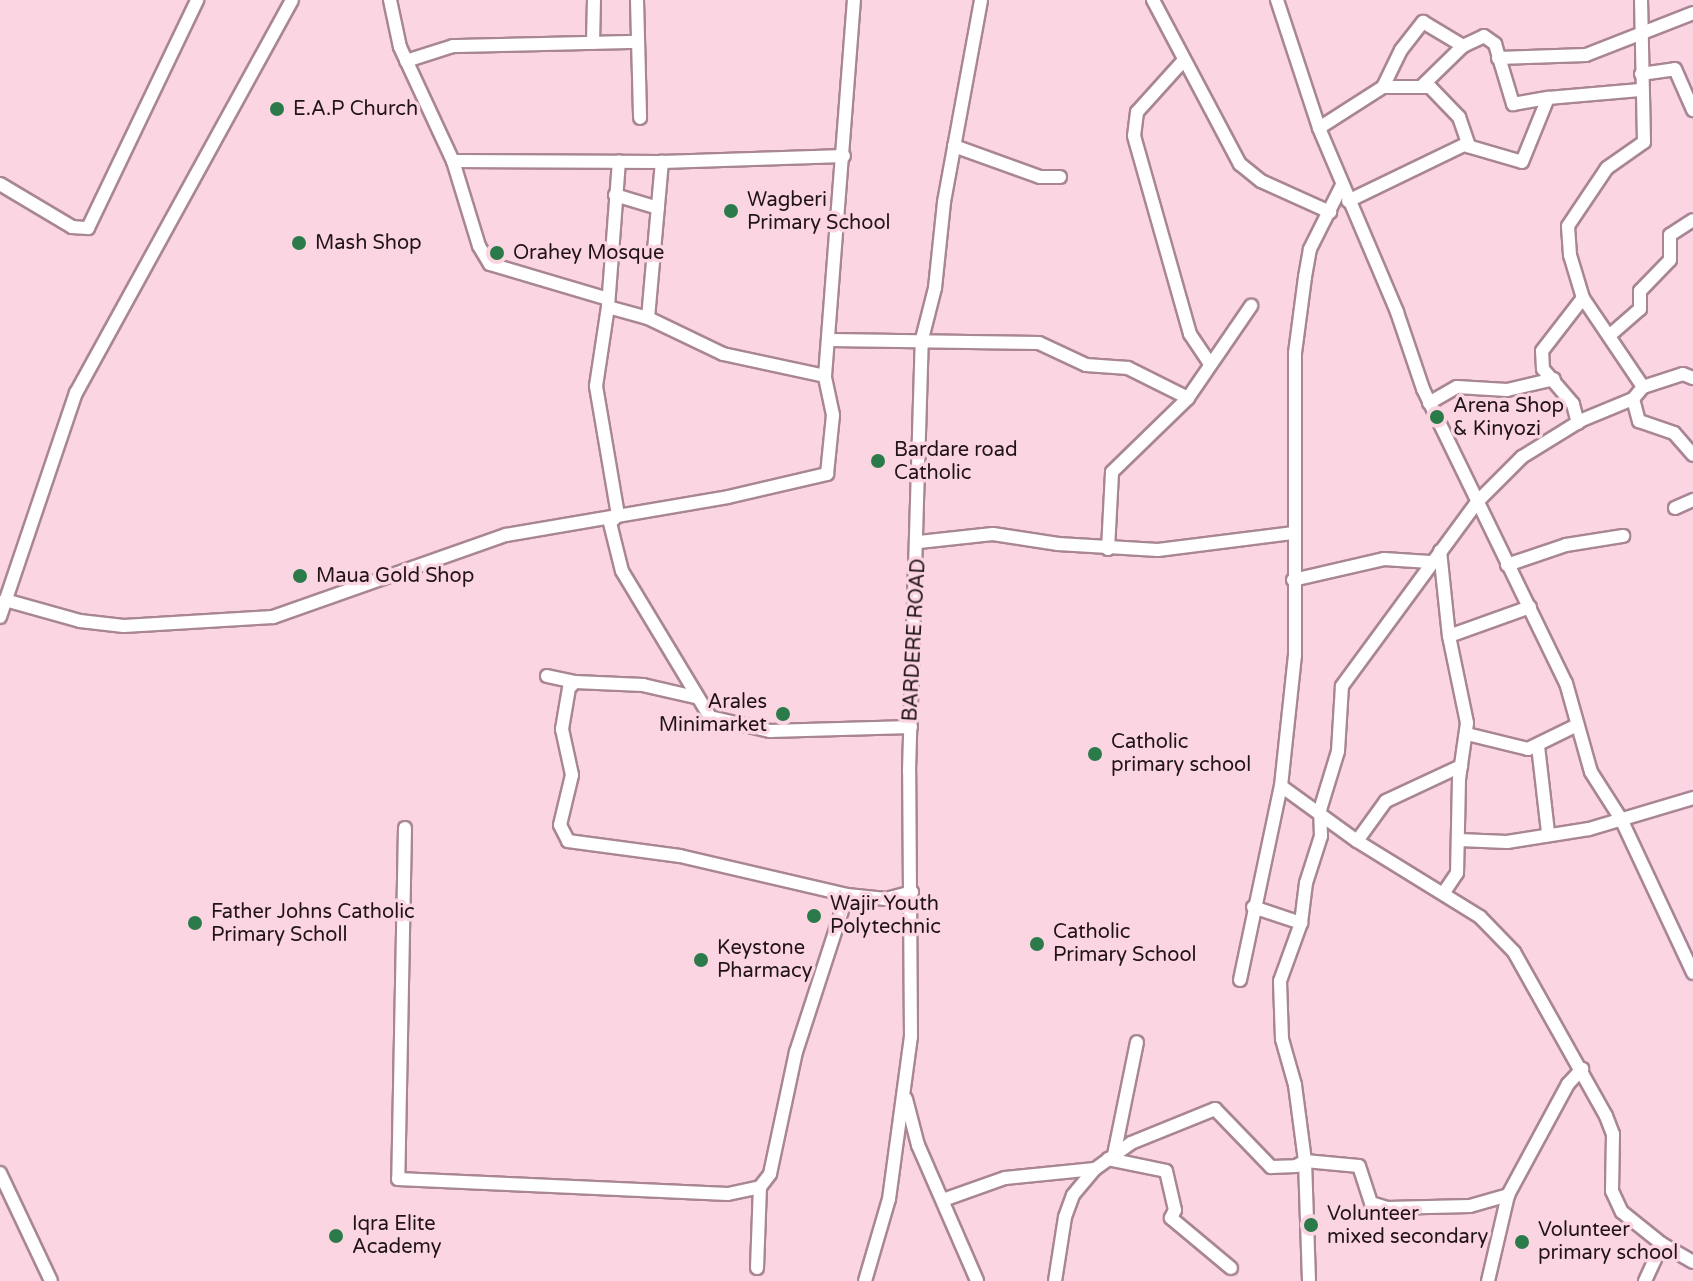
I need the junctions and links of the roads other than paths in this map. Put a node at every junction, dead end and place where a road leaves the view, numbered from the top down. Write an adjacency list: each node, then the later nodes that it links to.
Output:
1 (197, 0): 35 (street)
2 (292, 0): 71 (street)
3 (390, 0): 19 (street)
4 (594, 0): 15 (street)
5 (637, 0): 14 (street)
6 (854, 0): 30 (street)
7 (981, 0): 28 (street, BARDERE ROAD)
8 (1153, 0): 18 (street)
9 (1277, 0): 27 (street)
10 (1641, 0): 13 (street)
11 (1688, 0): 12 (street)
12 (1693, 11): 13 (street)
13 (1641, 37): 17 (street); 20 (street)
14 (634, 42): 15 (street); 26 (street)
15 (593, 43): 19 (street)
16 (1463, 46): 17 (street); 21 (street); 22 (street)
17 (1498, 58): 24 (street)
18 (1184, 60): 40 (street); 49 (street)
19 (406, 61): 31 (street)
20 (1641, 74): 23 (street); 25 (street)
21 (1423, 85): 22 (street); 29 (street)
22 (1383, 87): 27 (street)
23 (1640, 90): 24 (street); 42 (street)
24 (1548, 98): 29 (street)
25 (1693, 110)
26 (640, 118)
27 (1319, 128): 36 (street)
28 (954, 146): 34 (street); 47 (street, BARDERE ROAD)
29 (1469, 146): 38 (street)
30 (844, 156): 33 (street); 48 (street)
31 (453, 161): 32 (street); 43 (street)
32 (619, 161): 33 (street); 37 (street)
33 (662, 162): 39 (street)
34 (1060, 177)
35 (0, 184)
36 (1342, 185): 38 (street); 40 (street)
37 (615, 195): 39 (street); 43 (street)
38 (1348, 201): 56 (street)
39 (658, 208): 45 (street)
40 (1330, 212): 63 (street)
41 (1693, 220): 46 (street)
42 (1583, 298): 46 (street); 52 (street)
43 (606, 302): 45 (street); 62 (street)
44 (1251, 306): 49 (street)
45 (648, 318): 50 (street)
46 (1609, 336): 53 (street)
47 (922, 339): 48 (street); 54 (street); 65 (street, BARDERE ROAD)
48 (830, 340): 50 (street)
49 (1208, 361): 54 (street)
50 (825, 376): 62 (street)
51 (1693, 378): 53 (street)
52 (1554, 379): 56 (street); 57 (street)
53 (1643, 387): 55 (street)
54 (1188, 398): 66 (street)
55 (1633, 399): 57 (street); 58 (street)
56 (1429, 403): 60 (street)
57 (1578, 423): 60 (street)
58 (1693, 455)
59 (1693, 500): 61 (street)
60 (1477, 502): 67 (street); 69 (street)
61 (1675, 508)
62 (618, 515): 71 (street); 77 (street)
63 (1292, 533): 66 (street); 70 (street)
64 (1623, 536): 69 (street)
65 (919, 542): 66 (street); 79 (street, BARDERE ROAD)
66 (1108, 549)
67 (1440, 551): 68 (street); 74 (street)
68 (1430, 562): 70 (street); 85 (street)
69 (1507, 565): 72 (street)
70 (1293, 580): 83 (street)
71 (5, 600): 73 (street)
72 (1530, 607): 74 (street); 78 (street)
73 (0, 617)
74 (1449, 636): 80 (street)
75 (547, 676): 76 (street)
76 (575, 682): 77 (street); 93 (street)
77 (695, 697): 79 (street)
78 (1577, 725): 81 (street); 86 (street)
79 (911, 727): 91 (street, BARDERE ROAD)
80 (1467, 734): 81 (street); 82 (street)
81 (1538, 746): 88 (street)
82 (1461, 766): 89 (street); 90 (street)
83 (1281, 786): 85 (street); 94 (street)
84 (1693, 798): 86 (street)
85 (1320, 810): 90 (street); 95 (street)
86 (1621, 819): 88 (street); 96 (street)
87 (405, 828): 105 (street)
88 (1548, 833): 89 (street)
89 (1459, 840): 92 (street)
90 (1357, 841): 92 (street)
91 (912, 892): 93 (street); 100 (street, BARDERE ROAD)
92 (1444, 892): 99 (street)
93 (847, 895): 105 (street)
94 (1253, 907): 95 (street); 97 (street)
95 (1301, 923): 102 (street)
96 (1693, 973)
97 (1240, 980)
98 (1137, 1042): 101 (street)
99 (1582, 1069): 106 (street); 108 (street)
100 (905, 1096): 107 (street); 113 (street, BARDERE ROAD)
101 (1111, 1157): 102 (street); 103 (street); 111 (street)
102 (1305, 1161): 106 (street); 116 (street)
103 (1095, 1169): 107 (street); 115 (street)
104 (0, 1173): 112 (street)
105 (760, 1187): 110 (street)
106 (1508, 1195): 117 (street)
107 (943, 1200): 114 (street)
108 (1662, 1244): 109 (street); 118 (street)
109 (1693, 1262)
110 (757, 1268)
111 (1231, 1268)
112 (51, 1281)
113 (865, 1281)
114 (977, 1281)
115 (1055, 1281)
116 (1309, 1281)
117 (1488, 1281)
118 (1645, 1281)

